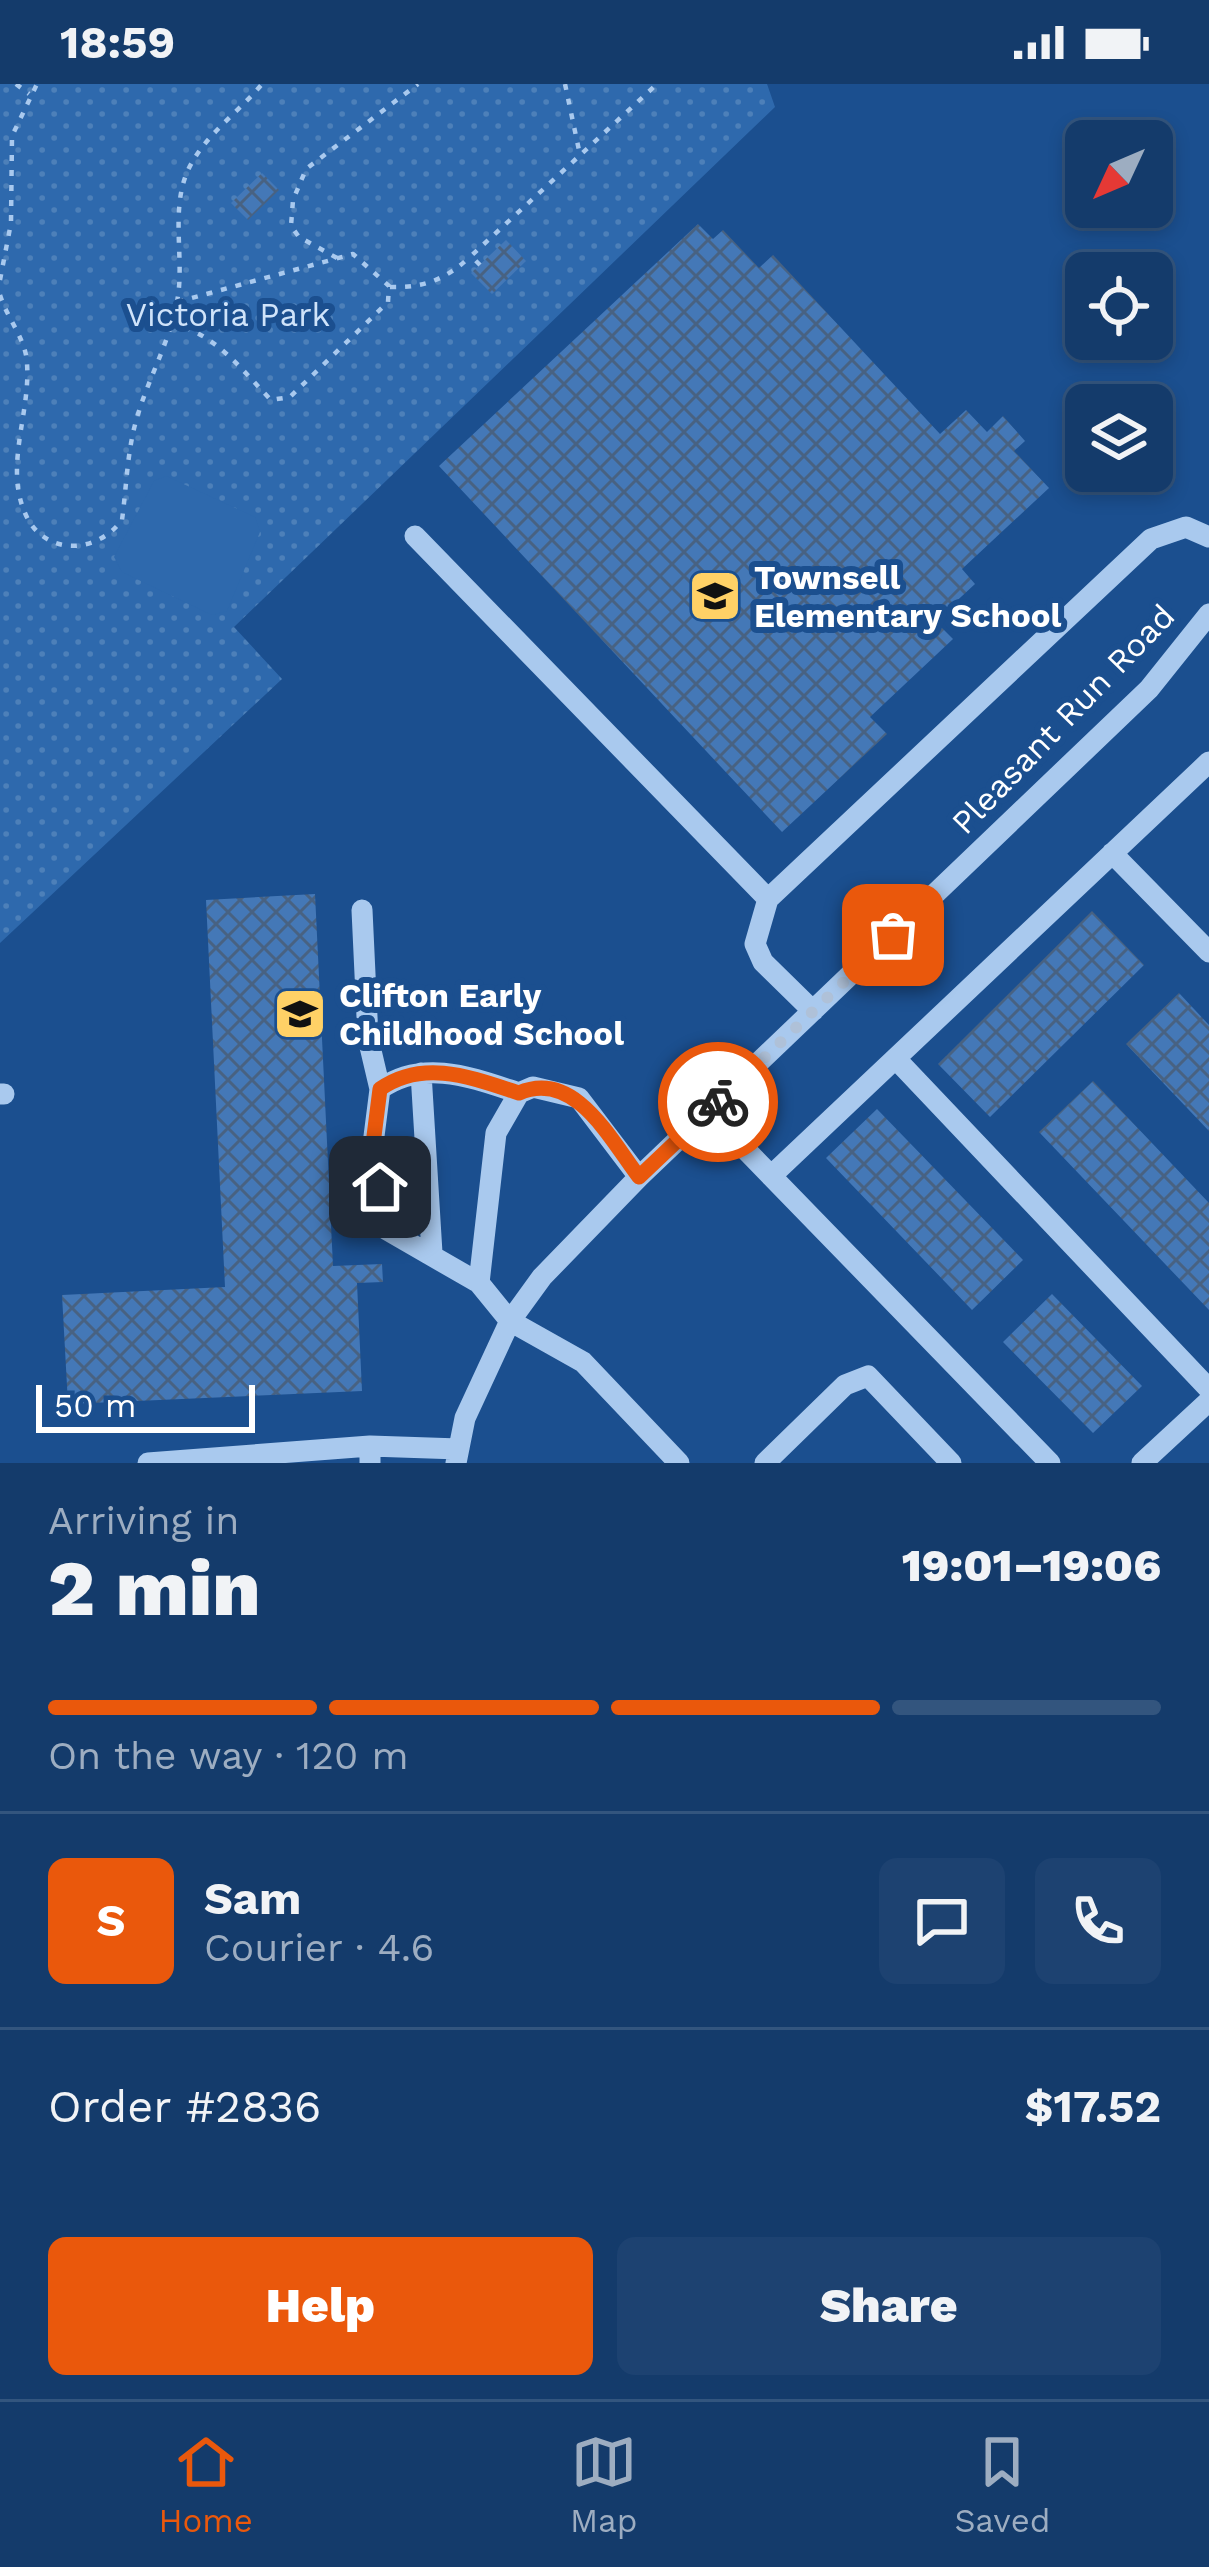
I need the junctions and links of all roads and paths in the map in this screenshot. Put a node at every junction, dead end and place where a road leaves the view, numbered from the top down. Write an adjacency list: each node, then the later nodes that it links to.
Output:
1 (16, 84): 7 (path)
2 (37, 84): 7 (path)
3 (262, 84): 15 (path)
4 (418, 84): 10 (path)
5 (565, 84): 8 (path)
6 (657, 84): 8 (path)
7 (29, 94): 12 (path)
8 (580, 155): 9 (path)
9 (471, 256): 11 (path); 13 (path)
10 (337, 258): 13 (path); 15 (path)
11 (480, 265)
12 (0, 280)
13 (389, 286): 16 (path)
14 (0, 295): 16 (path)
15 (177, 302): 16 (path)
16 (170, 323)
17 (415, 536): 22 (street)
18 (1209, 537): 22 (street)
19 (1209, 614): 25 (street, Pleasant Run Road)
20 (1204, 775): 21 (street)
21 (1112, 854): 24 (street); 26 (street)
22 (768, 899): 25 (street)
23 (362, 910): 28 (street)
24 (1209, 952)
25 (813, 1011): 30 (street, Pleasant Run Road)
26 (896, 1058): 31 (street); 36 (street)
27 (421, 1073): 28 (street); 29 (street); 33 (street)
28 (380, 1089): 33 (street)
29 (519, 1093): 32 (street); 34 (street)
30 (708, 1111): 31 (street); 32 (street, Pleasant Run Road)
31 (772, 1176): 44 (street)
32 (639, 1177): 35 (street, Pleasant Run Road)
33 (431, 1253): 34 (street)
34 (479, 1283): 35 (street)
35 (510, 1321): 39 (street, Pleasant Run Road); 41 (street)
36 (1209, 1389)
37 (1209, 1401): 45 (street)
38 (370, 1455): 39 (street); 40 (street)
39 (458, 1456)
40 (148, 1463)
41 (680, 1463)
42 (765, 1463): 43 (street)
43 (951, 1463)
44 (1050, 1463)
45 (1142, 1463)

